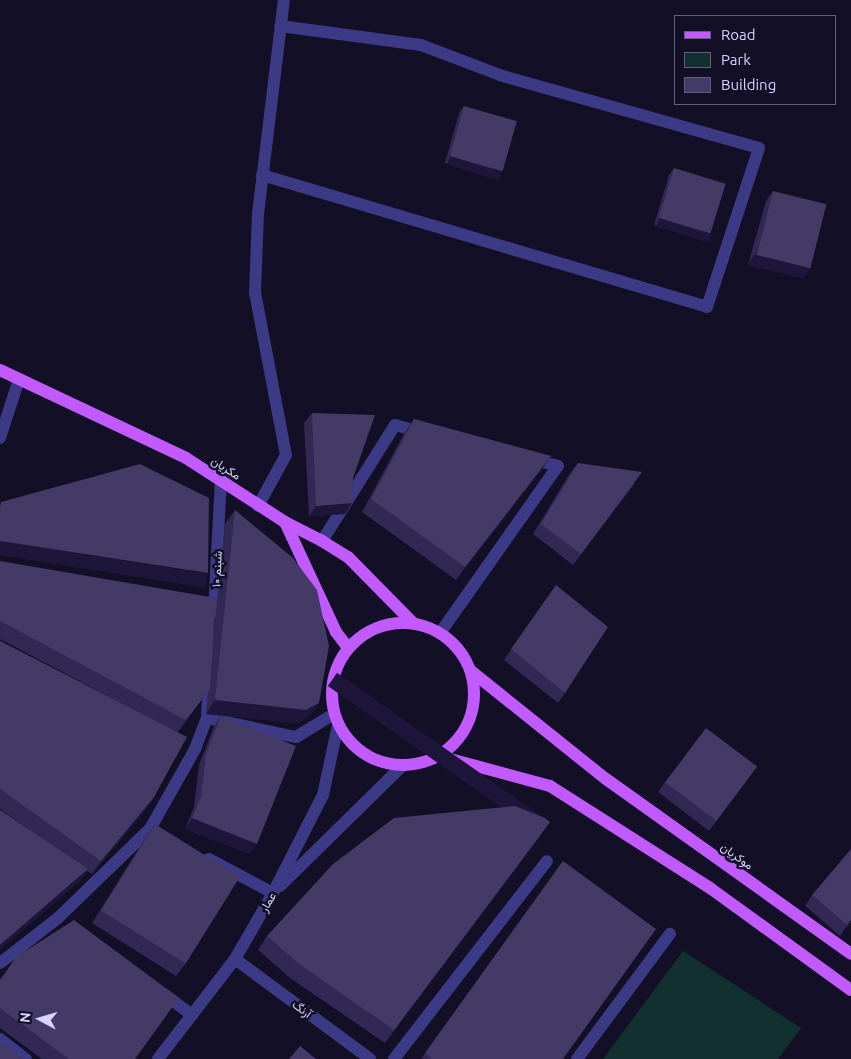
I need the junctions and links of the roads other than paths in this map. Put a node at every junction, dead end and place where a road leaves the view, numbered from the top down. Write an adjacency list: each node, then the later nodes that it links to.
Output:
1 (284, 0): 2 (street)
2 (280, 26): 3 (street); 3 (street)
3 (262, 175): 10 (street)
4 (0, 370): 5 (main road, مکریان)
5 (18, 379): 7 (street); 9 (main road, مکریان)
6 (434, 435): 12 (street)
7 (0, 438)
8 (520, 456): 15 (street)
9 (221, 480): 10 (main road, مکریان); 14 (street, شبنم ۱۰)
10 (258, 506): 11 (main road, مکریان)
11 (285, 522): 12 (main road, مکریان); 16 (main road)
12 (322, 540): 13 (main road, مکریان)
13 (413, 623): 15 (main road); 16 (main road)
14 (214, 625)
15 (440, 633): 17 (main road)
16 (348, 648): 20 (main road)
17 (471, 671): 21 (main road); 27 (main road, موکریان)
18 (209, 681): 19 (street)
19 (207, 718): 20 (street); 29 (street)
20 (336, 719): 22 (main road); 25 (street, عمار)
21 (439, 756): 22 (main road); 31 (main road)
22 (402, 766): 25 (street)
23 (194, 852): 25 (street)
24 (547, 861): 37 (street)
25 (273, 893): 28 (street, عمار)
26 (670, 934): 38 (street)
27 (851, 954)
28 (234, 959): 32 (street, عمار); 36 (street, آرنگ)
29 (0, 962)
30 (153, 986): 32 (street)
31 (851, 990)
32 (192, 1015): 35 (street, عمار)
33 (0, 1039): 34 (street)
34 (26, 1059)
35 (158, 1059)
36 (370, 1059)
37 (394, 1059)
38 (577, 1059)

